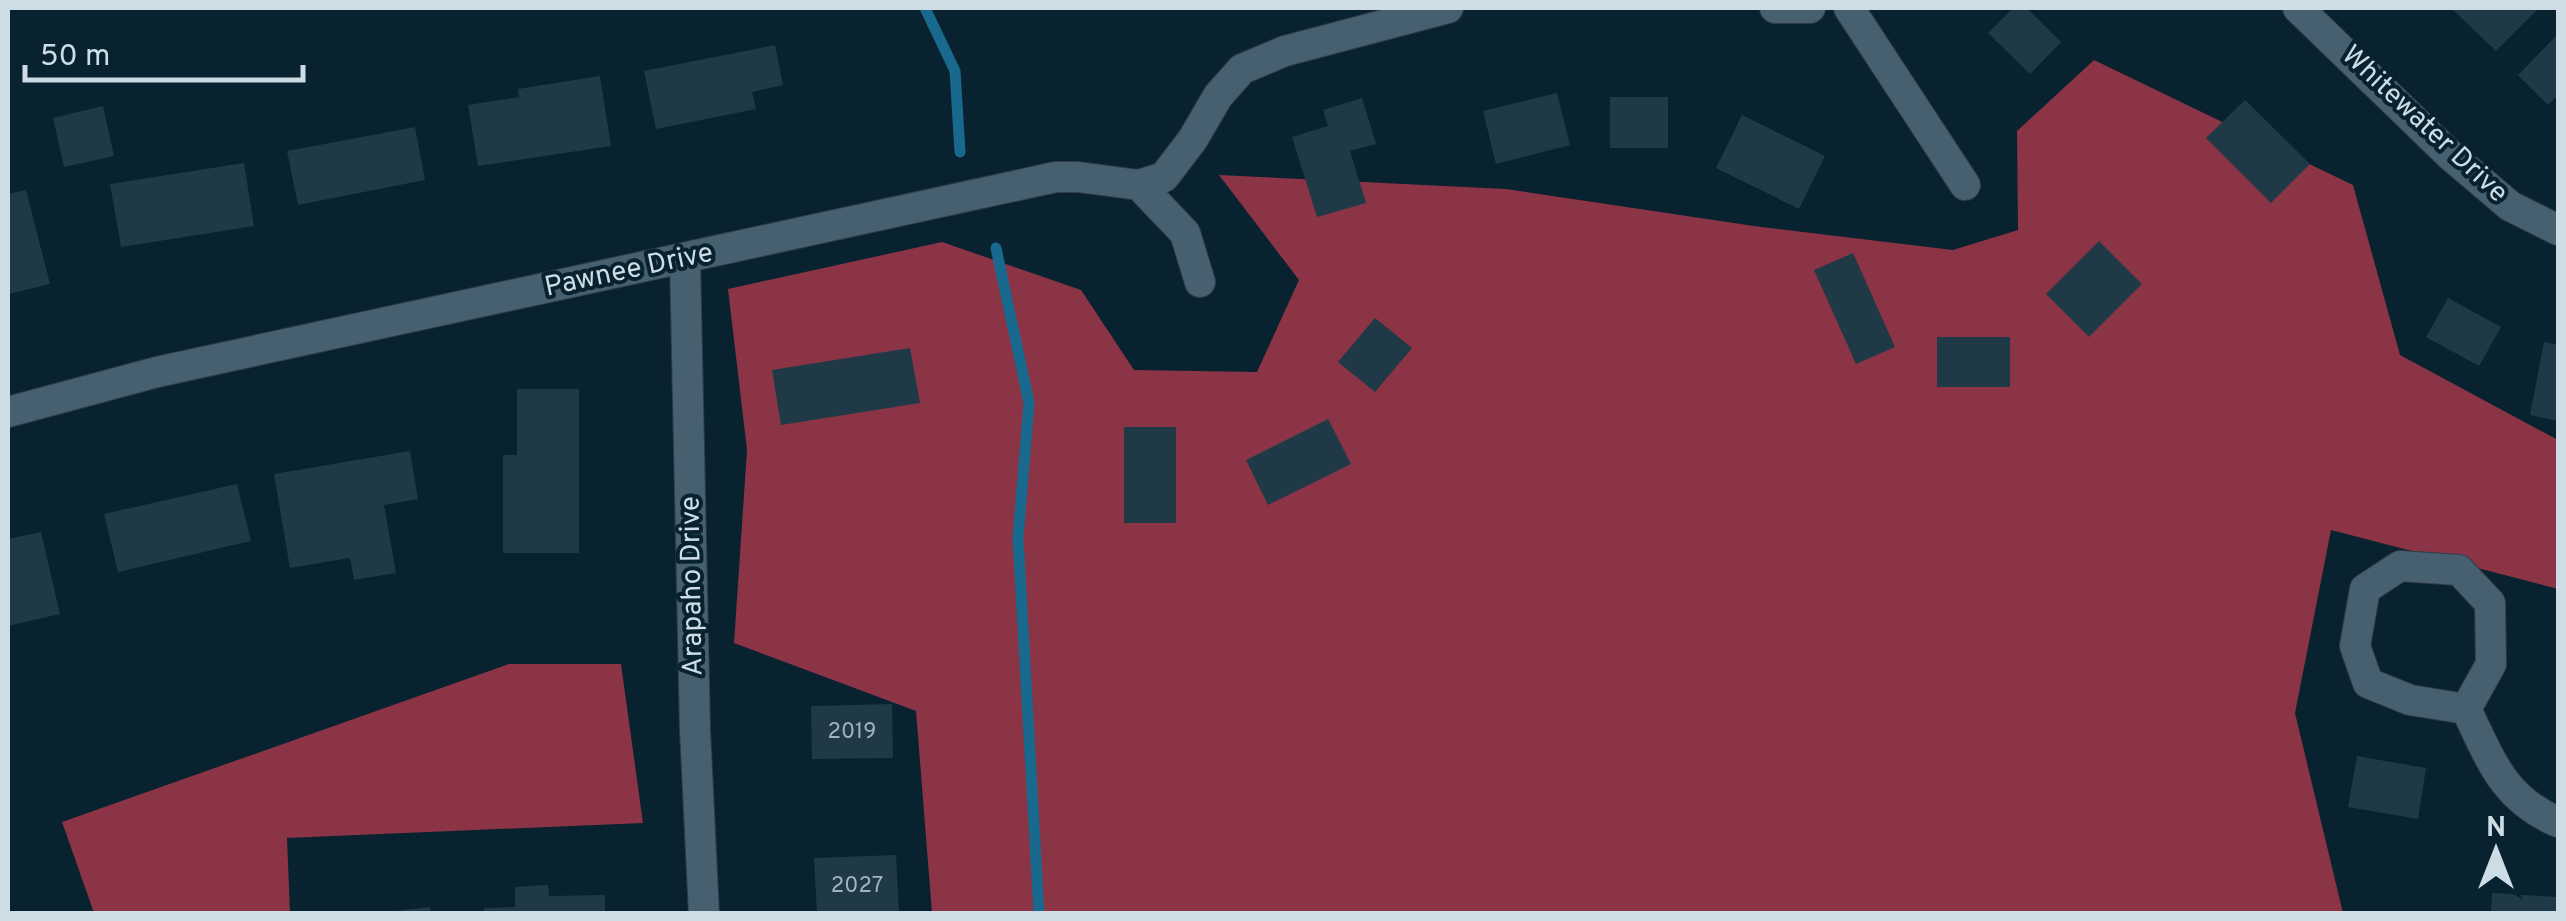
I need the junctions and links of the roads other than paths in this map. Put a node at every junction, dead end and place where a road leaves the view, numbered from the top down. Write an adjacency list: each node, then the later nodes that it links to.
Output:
1 (1448, 8): 6 (street)
2 (1775, 8): 3 (street)
3 (1810, 8)
4 (1849, 8): 7 (street)
5 (2298, 8): 8 (street, Whitewater Drive)
6 (1139, 185): 9 (street, Pawnee Drive); 10 (street)
7 (1965, 185)
8 (2558, 230)
9 (685, 259): 11 (street, Pawnee Drive); 14 (street, Arapaho Drive)
10 (1200, 282)
11 (8, 412)
12 (2466, 710): 12 (street); 13 (street)
13 (2558, 822)
14 (704, 914)

